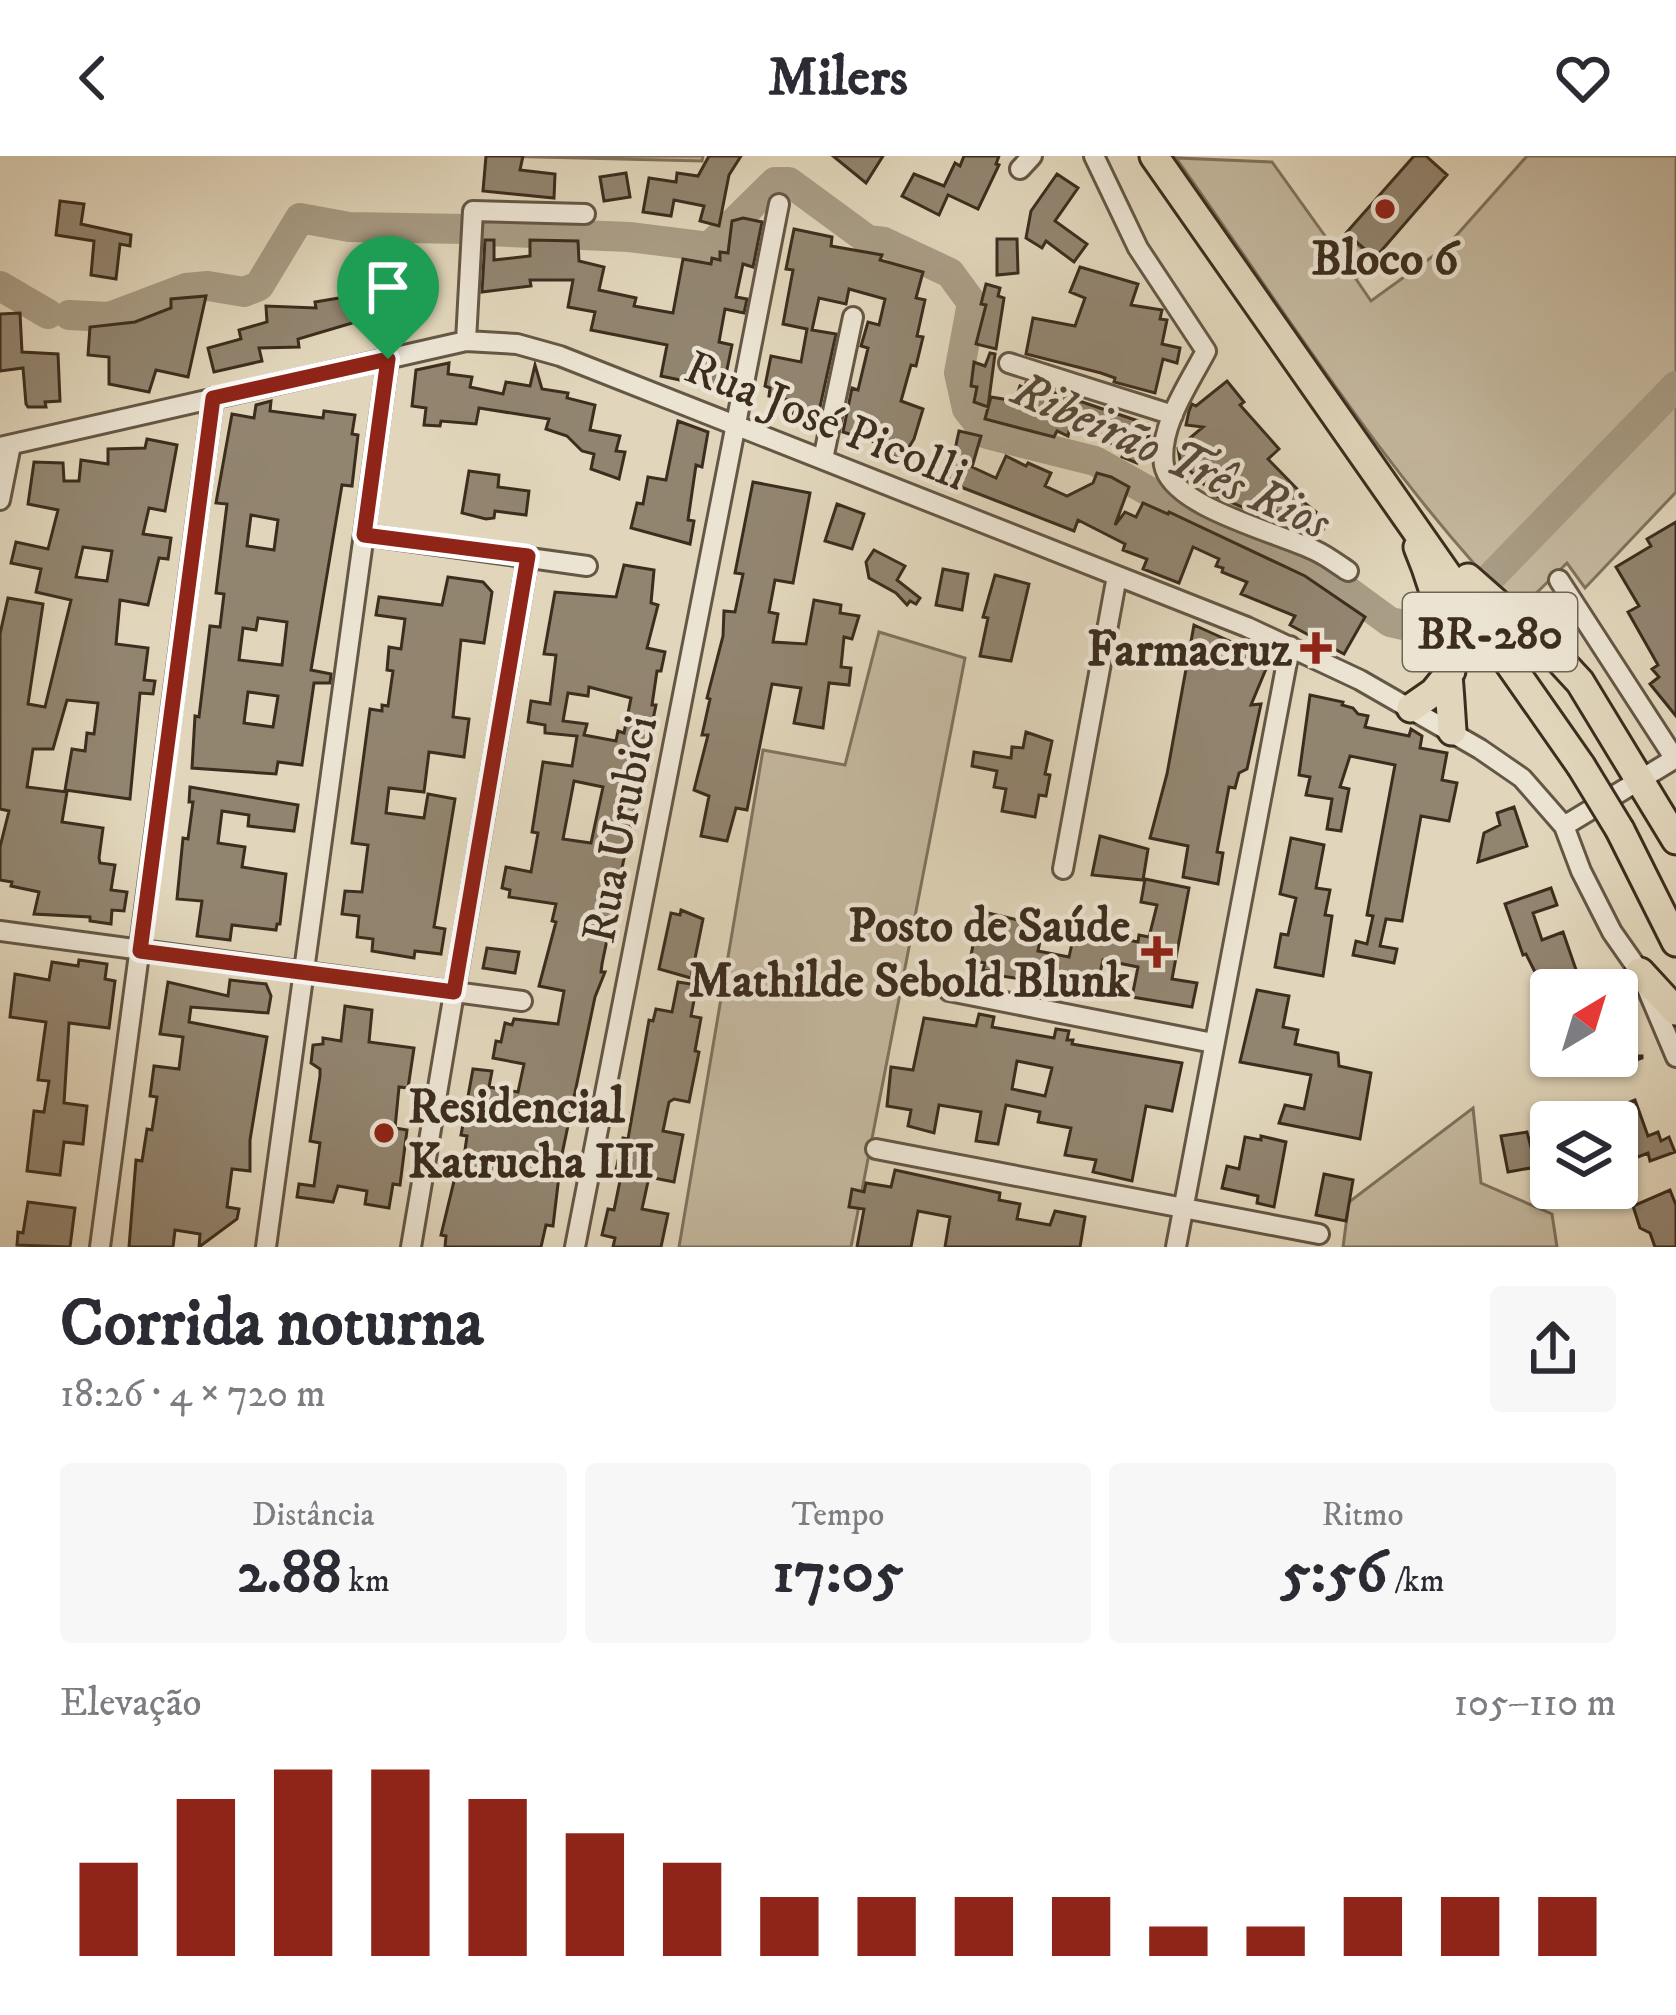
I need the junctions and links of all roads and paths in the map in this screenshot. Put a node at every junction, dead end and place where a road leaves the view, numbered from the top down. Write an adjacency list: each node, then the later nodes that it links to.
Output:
1 (1094, 156): 10 (street)
2 (1154, 156): 14 (highway, BR-280)
3 (779, 204): 11 (street, Rua Urubici)
4 (585, 214): 6 (street)
5 (853, 317): 13 (street)
6 (466, 341): 7 (street, Rua José Picolli); 11 (street, Rua José Picolli)
7 (388, 359): 9 (street, Rua José Picolli); 16 (street)
8 (1009, 363): 10 (street)
9 (213, 398): 12 (street, Rua José Picolli); 33 (street)
10 (1173, 415): 19 (street)
11 (737, 425): 13 (street, Rua José Picolli); 48 (street, Rua Urubici)
12 (6, 446): 15 (street)
13 (824, 459): 20 (street, Rua José Picolli)
14 (1397, 499): 23 (highway); 27 (highway); 32 (highway, BR-280, bridge)
15 (0, 500)
16 (364, 535): 17 (street); 35 (street)
17 (528, 556): 18 (street); 36 (street)
18 (587, 566)
19 (1348, 571)
20 (1117, 576): 22 (street, Rua José Picolli); 30 (street)
21 (1559, 580): 26 (street)
22 (1290, 646): 24 (street, Rua José Picolli); 40 (street)
23 (1451, 671): 24 (highway); 25 (highway)
24 (1411, 708): 25 (street, Rua José Picolli)
25 (1452, 731): 28 (street, Rua José Picolli)
26 (1676, 758): 27 (street)
27 (1641, 778): 28 (street); 29 (highway)
28 (1564, 826): 34 (street, Rua José Picolli)
29 (1676, 840)
30 (1063, 869)
31 (0, 931): 33 (street)
32 (1676, 941)
33 (140, 951): 35 (street); 45 (street)
34 (1640, 972): 39 (highway); 41 (street, Rua José Picolli)
35 (302, 974): 36 (street); 46 (street)
36 (454, 992): 38 (street); 47 (street)
37 (949, 992): 40 (street)
38 (522, 1001)
39 (1676, 1011)
40 (1213, 1043): 43 (street)
41 (1676, 1057)
42 (876, 1149): 43 (street)
43 (1184, 1209): 44 (street); 49 (street)
44 (1319, 1234)
45 (100, 1247)
46 (266, 1247)
47 (411, 1247)
48 (575, 1247)
49 (1176, 1247)

